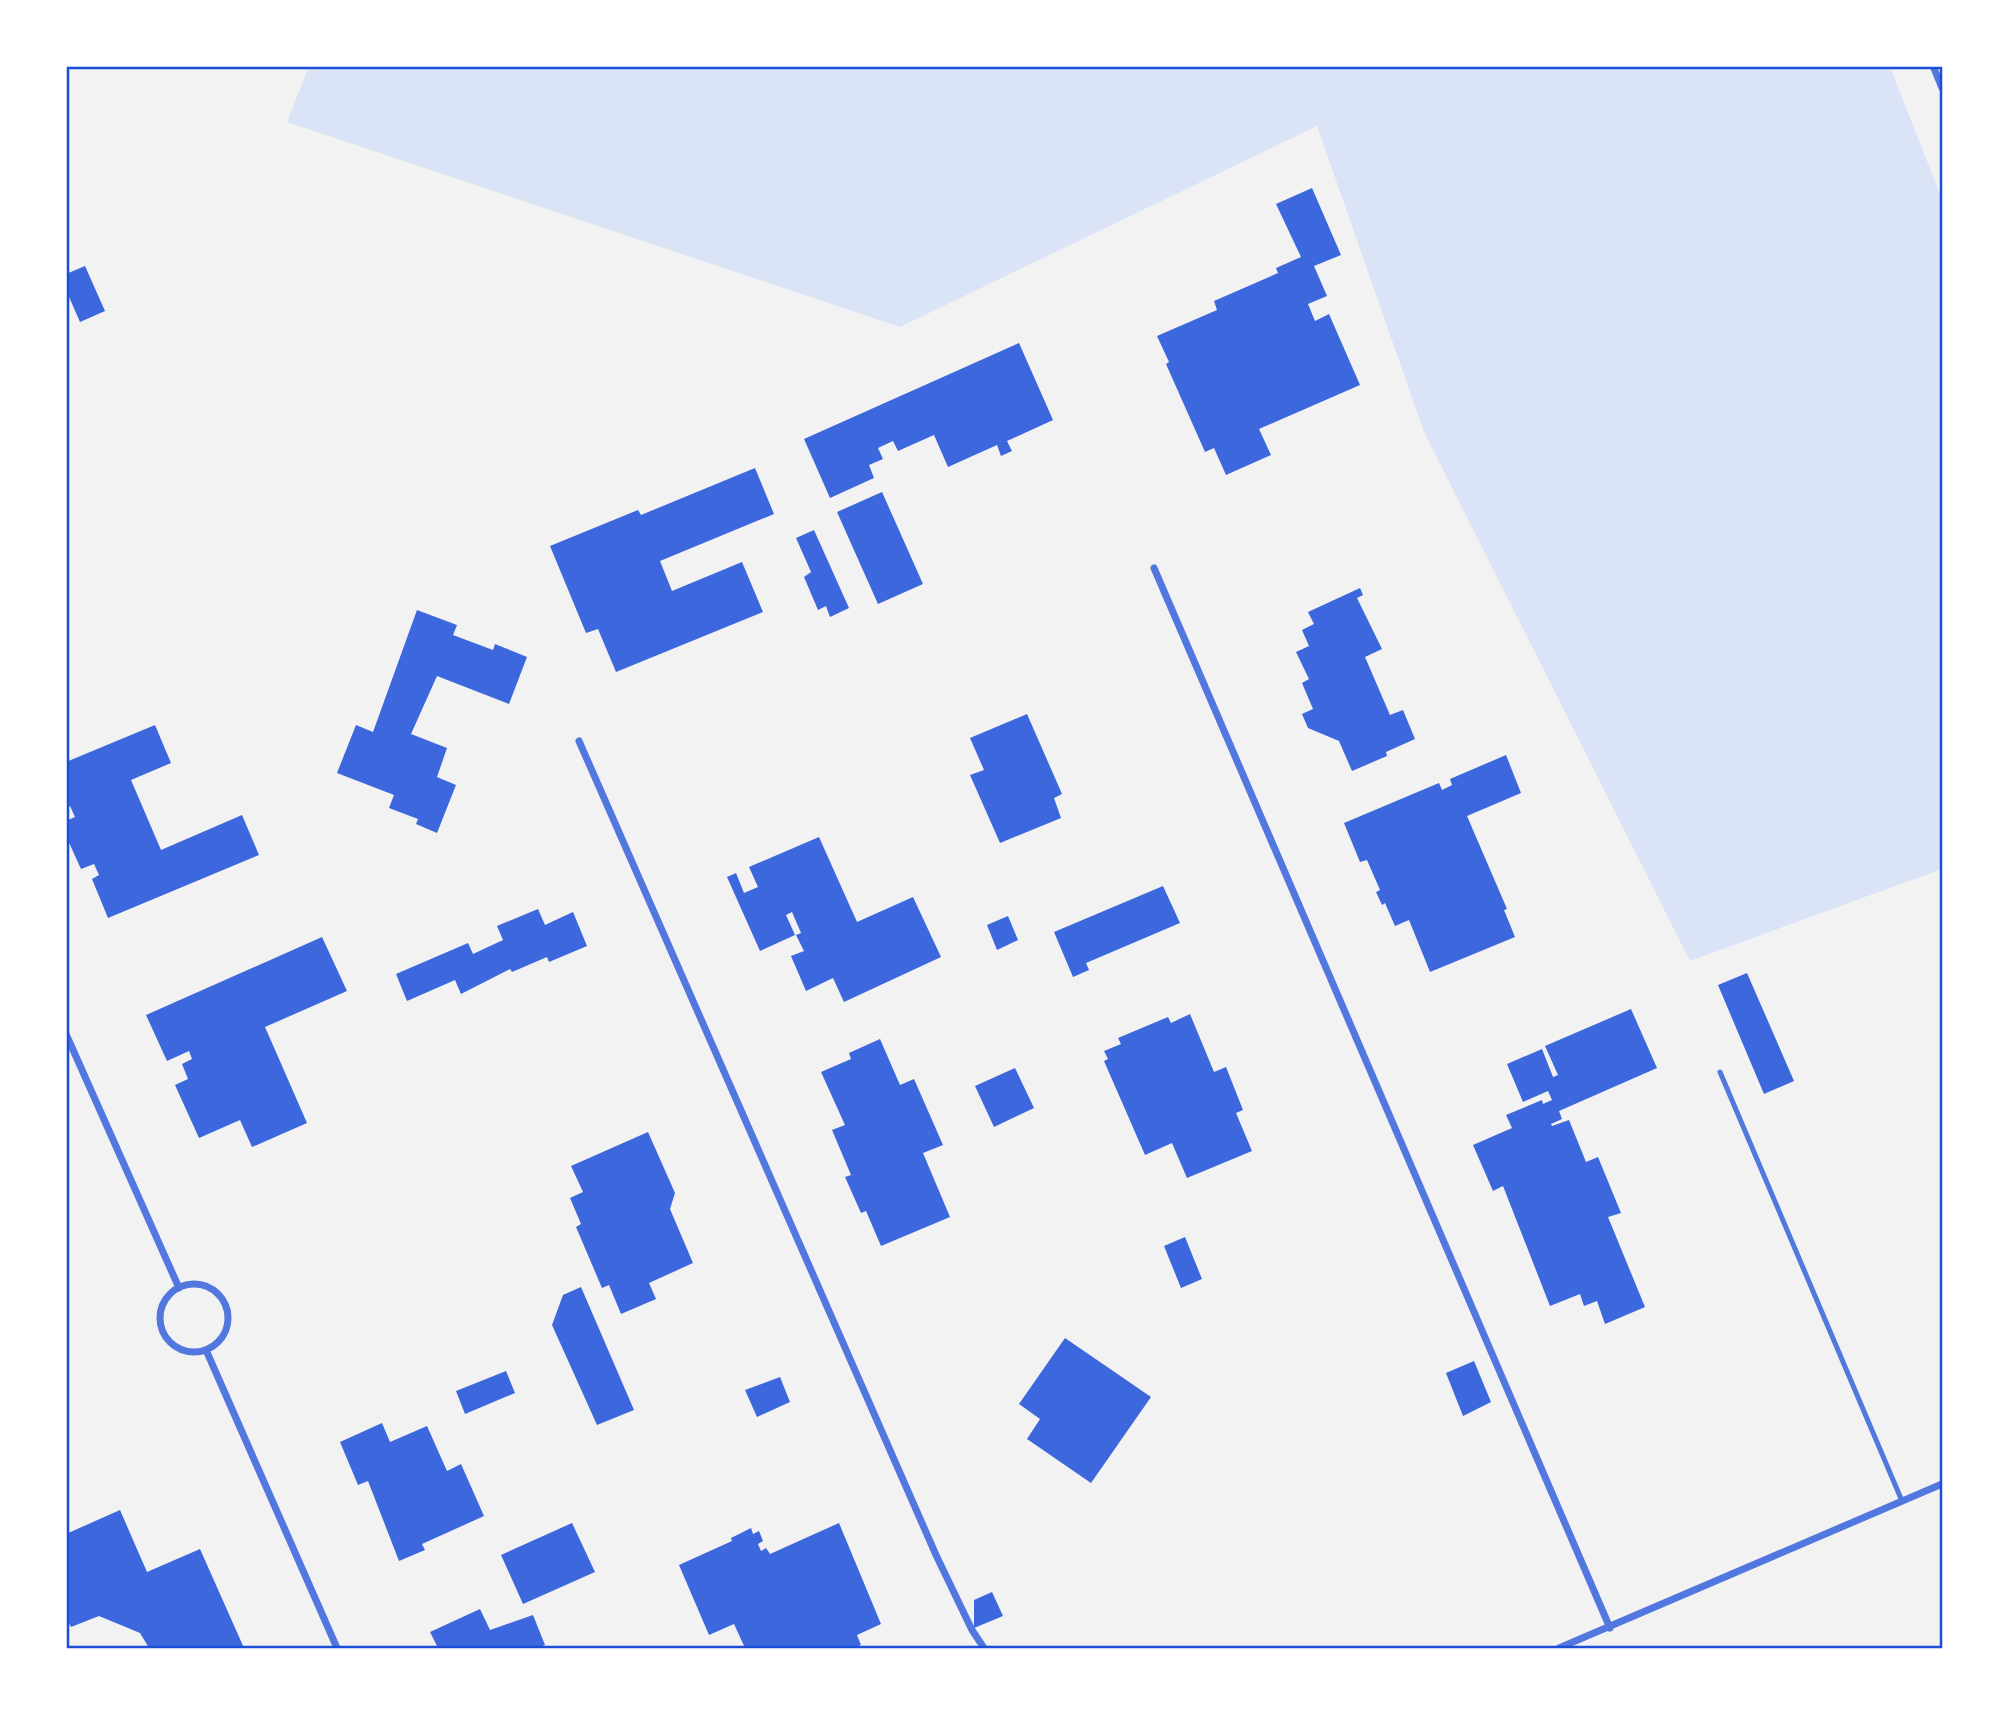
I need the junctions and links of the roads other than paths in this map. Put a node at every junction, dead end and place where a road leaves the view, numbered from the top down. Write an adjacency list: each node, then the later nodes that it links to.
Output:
1 (1933, 66): 2 (street)
2 (1942, 88)
3 (1154, 568): 11 (street)
4 (579, 741): 14 (street)
5 (66, 1034): 7 (street)
6 (1720, 1072): 10 (lane)
7 (179, 1288): 8 (street); 8 (street)
8 (206, 1350): 13 (street)
9 (1942, 1484): 10 (street)
10 (1902, 1501): 11 (street)
11 (1610, 1628): 12 (street)
12 (1576, 1645): 15 (street)
13 (337, 1648)
14 (984, 1648)
15 (1559, 1648)

